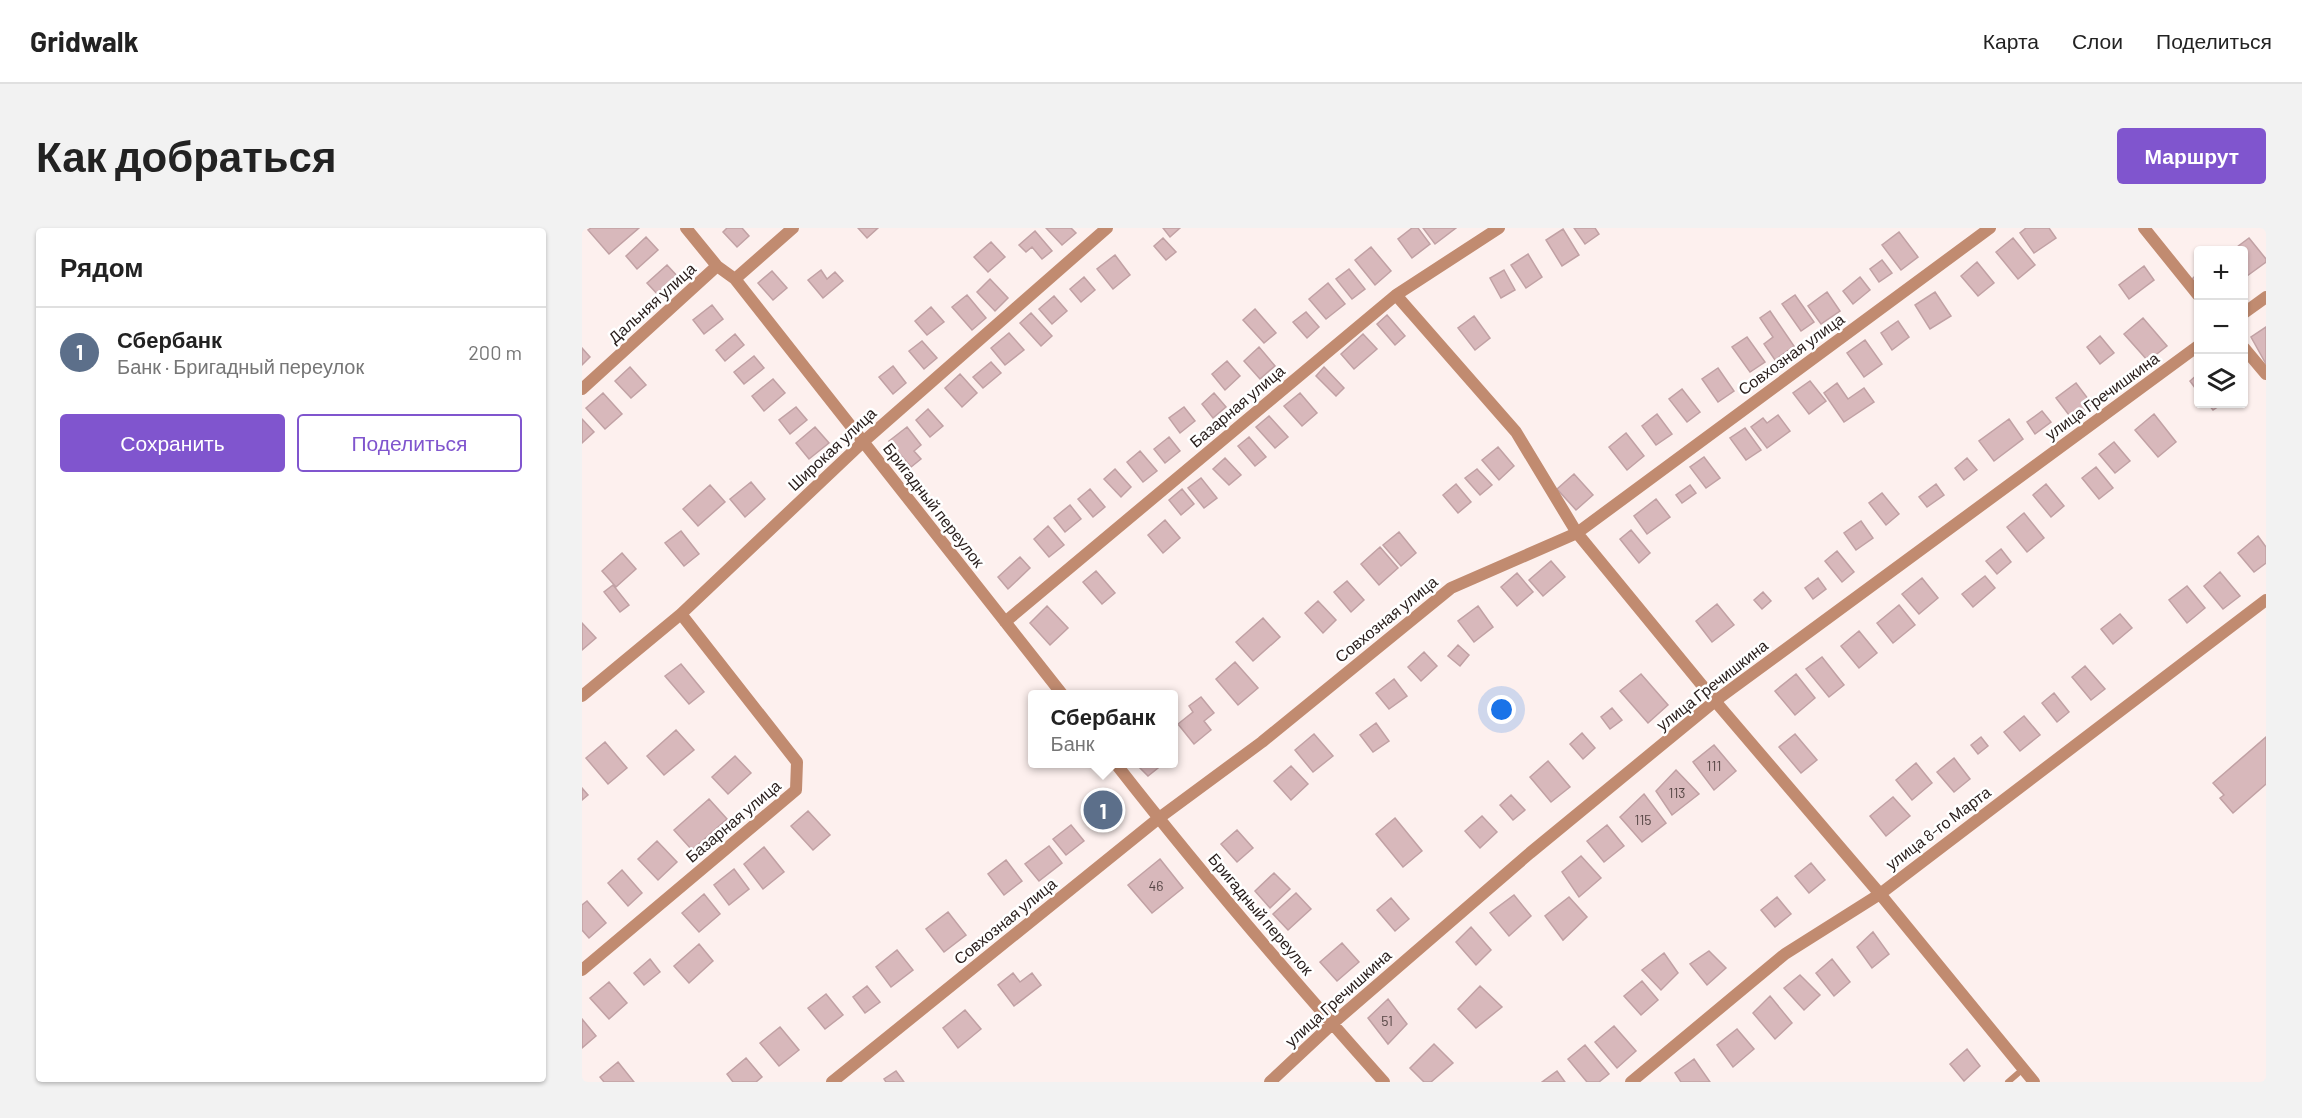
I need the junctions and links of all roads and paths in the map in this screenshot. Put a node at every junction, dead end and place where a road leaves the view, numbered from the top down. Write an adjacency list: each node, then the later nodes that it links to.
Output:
1 (686, 228): 7 (street, Бригадный переулок)
2 (793, 228): 8 (street)
3 (1107, 228): 17 (street, Широкая улица)
4 (1499, 228): 10 (street, Базарная улица)
5 (1990, 228): 18 (street, Совхозная улица)
6 (2144, 228): 9 (street)
7 (717, 266): 8 (street, Бригадный переулок); 16 (street, Дальняя улица)
8 (735, 279): 17 (street, Бригадный переулок)
9 (2194, 289)
10 (1396, 295): 18 (street); 21 (street, Базарная улица)
11 (2266, 297): 12 (street)
12 (2248, 310)
13 (2194, 350): 24 (street, улица Гречишкина)
14 (2248, 353): 15 (street)
15 (2266, 374)
16 (582, 389)
17 (863, 442): 20 (street, Широкая улица); 21 (street, Бригадный переулок)
18 (1577, 533): 24 (street); 26 (street, Совхозная улица)
19 (2266, 600): 27 (street, улица 8-го Марта)
20 (681, 614): 23 (street, Широкая улица); 28 (street, Базарная улица)
21 (1005, 622): 22 (street, Бригадный переулок)
22 (1059, 690)
23 (582, 696)
24 (1715, 701): 27 (street); 29 (street, улица Гречишкина)
25 (1119, 768): 26 (street, Бригадный переулок)
26 (1159, 818): 29 (street, Бригадный переулок); 31 (street, Совхозная улица)
27 (1880, 894): 30 (street); 34 (street, улица 8-го Марта)
28 (582, 970)
29 (1332, 1024): 32 (street, улица Гречишкина); 33 (street, Бригадный переулок)
30 (2023, 1069): 35 (lane); 36 (street)
31 (832, 1082)
32 (1270, 1082)
33 (1384, 1082)
34 (1631, 1082)
35 (2008, 1082)
36 (2034, 1082)

